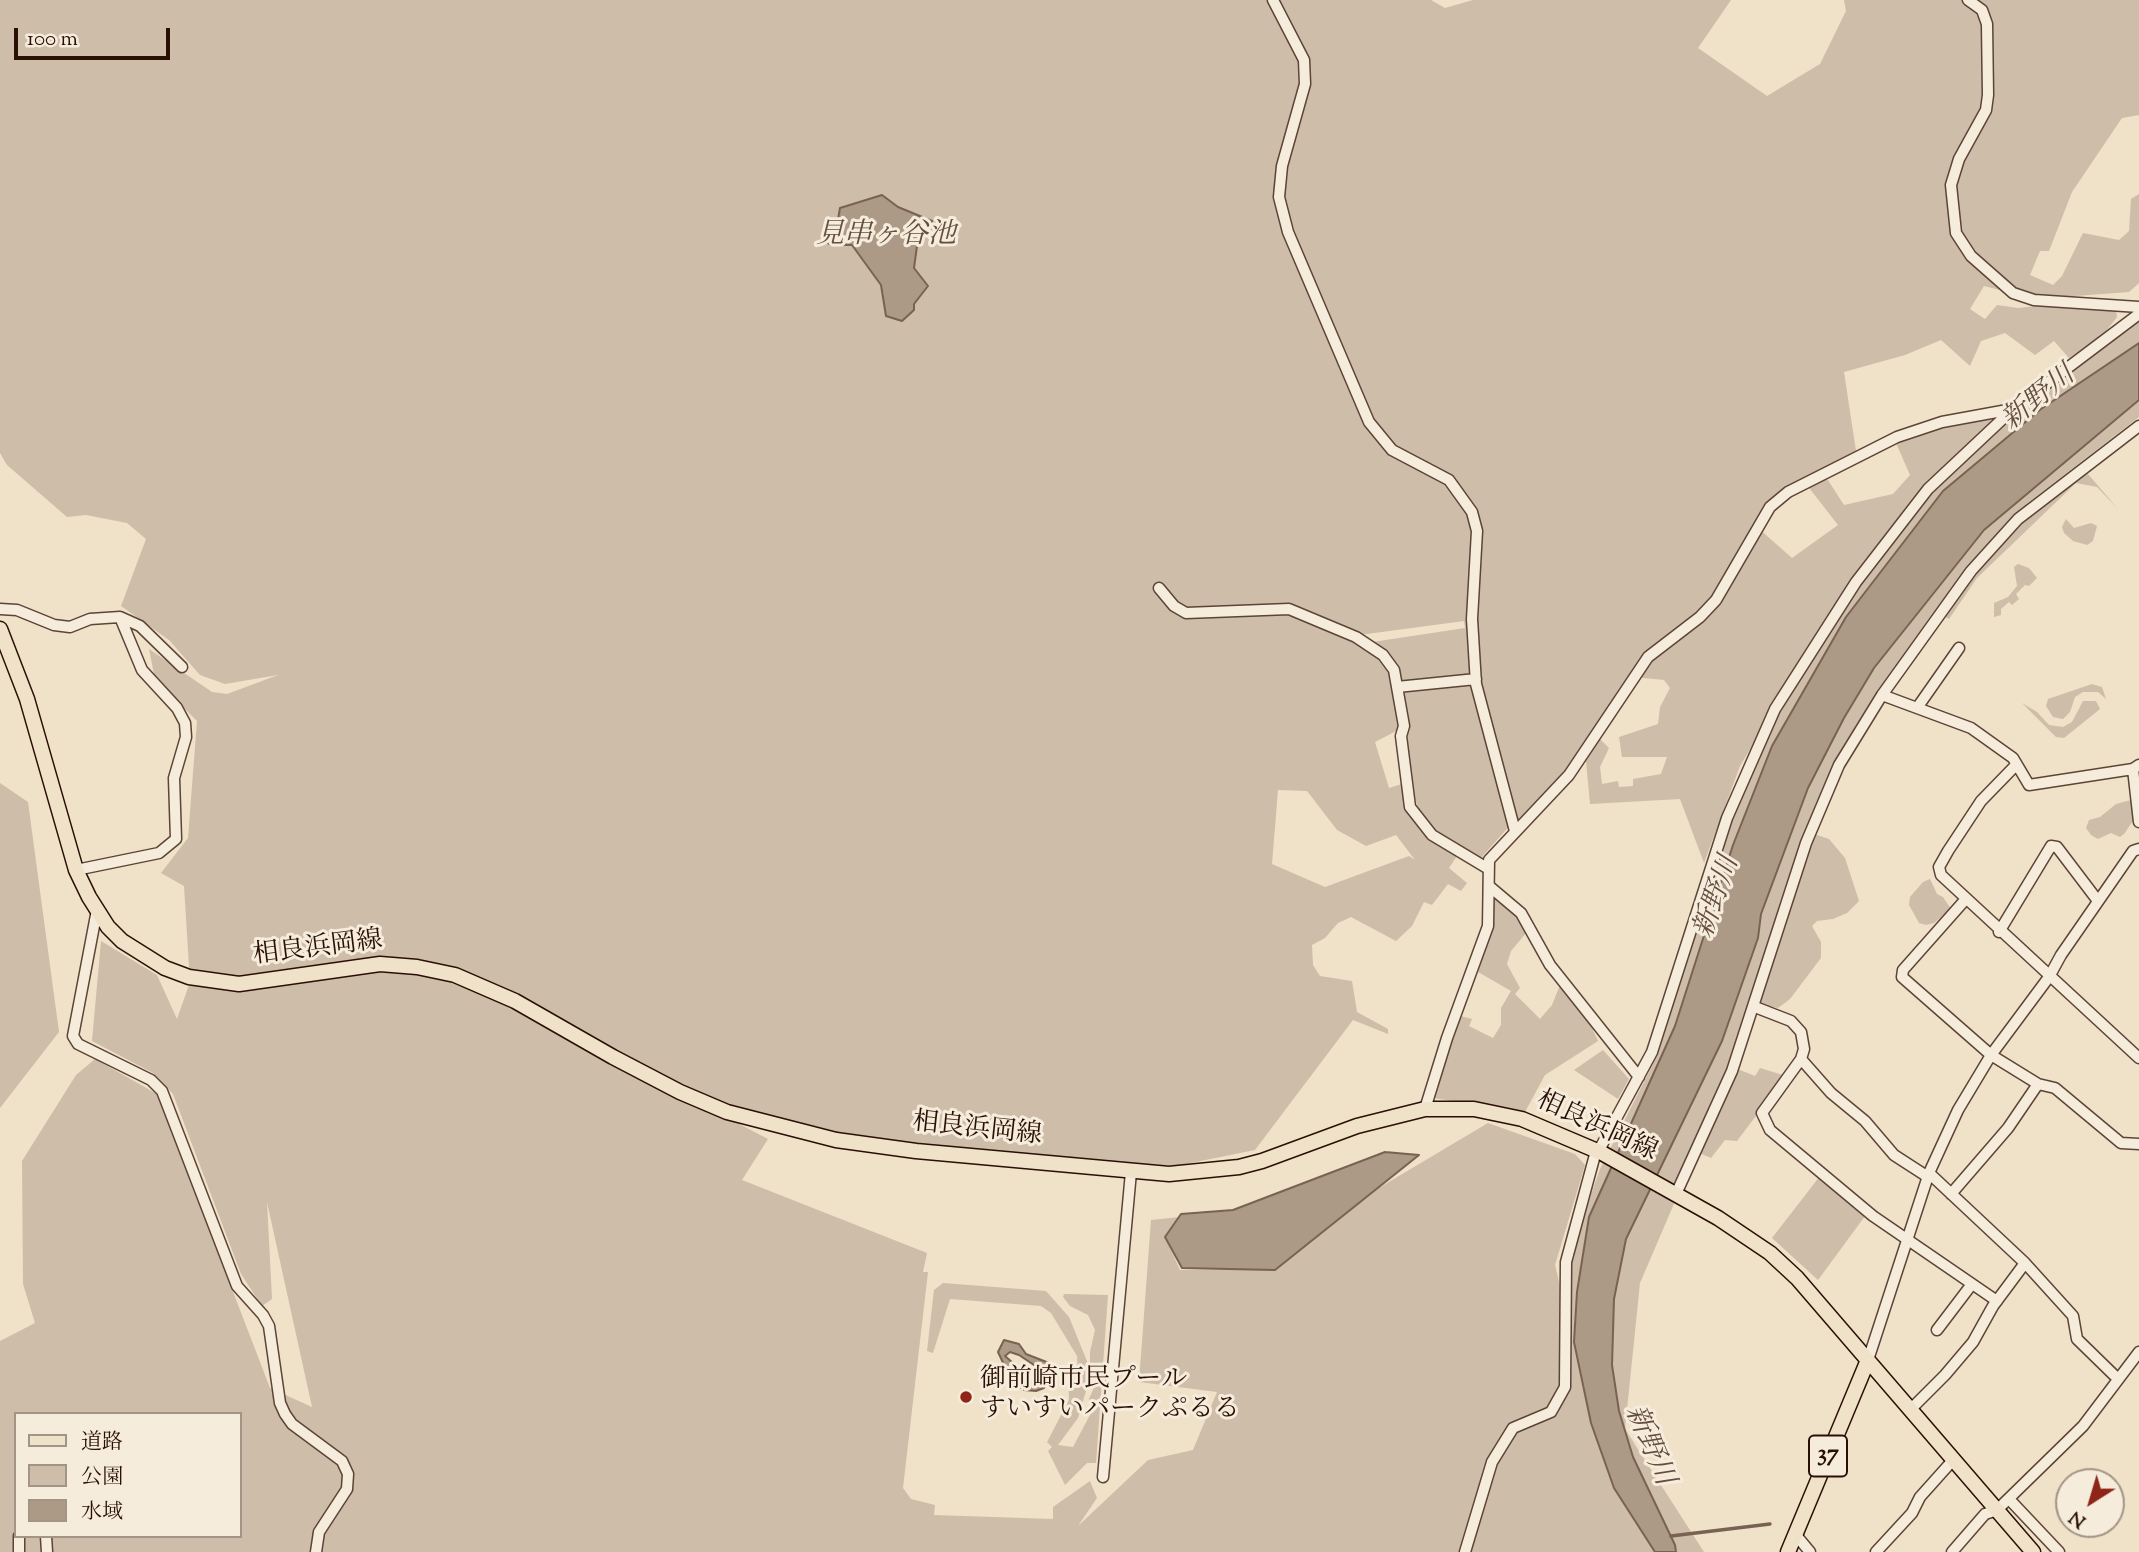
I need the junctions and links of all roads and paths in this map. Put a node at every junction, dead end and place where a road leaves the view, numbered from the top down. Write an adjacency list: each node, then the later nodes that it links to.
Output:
1 (1273, 0): 13 (street)
2 (1968, 0): 3 (street)
3 (2139, 307)
4 (2139, 314): 5 (street)
5 (2013, 409): 20 (street); 34 (street)
6 (2139, 426): 15 (street)
7 (1159, 588): 14 (street)
8 (0, 609): 9 (street)
9 (120, 617): 12 (street); 23 (street)
10 (0, 629): 23 (main road, 相良浜岡線)
11 (1959, 648): 16 (street)
12 (182, 667)
13 (1476, 679): 14 (street); 20 (street)
14 (1397, 687): 22 (street)
15 (1882, 695): 16 (street); 30 (street)
16 (1917, 708): 17 (street)
17 (2017, 765): 18 (street); 25 (street)
18 (2136, 767): 19 (street)
19 (2139, 821)
20 (1514, 831): 22 (street)
21 (2139, 849): 26 (street)
22 (1487, 868): 24 (street)
23 (76, 870): 27 (main road, 相良浜岡線)
24 (1489, 886): 34 (street); 36 (street)
25 (1965, 900): 28 (street); 31 (street)
26 (2098, 901): 28 (street); 29 (street)
27 (97, 910): 39 (main road, 相良浜岡線); 57 (street)
28 (1999, 932): 29 (street)
29 (2049, 977): 31 (street); 32 (street)
30 (1755, 1007): 33 (street); 41 (street)
31 (1991, 1055): 35 (street); 40 (street)
32 (2139, 1058)
33 (1801, 1059): 40 (street); 43 (street)
34 (1639, 1077): 38 (street)
35 (2038, 1084): 37 (street); 42 (street)
36 (1425, 1109): 38 (main road, 相良浜岡線); 39 (main road, 相良浜岡線)
37 (2139, 1144)
38 (1599, 1152): 41 (main road, 相良浜岡線); 58 (street)
39 (1130, 1172): 53 (street)
40 (1929, 1175): 42 (street); 43 (street)
41 (1674, 1193): 49 (main road, 相良浜岡線)
42 (1951, 1194): 44 (street)
43 (1907, 1241): 45 (street); 49 (street)
44 (2025, 1263): 46 (street); 50 (street)
45 (1972, 1284): 46 (street); 47 (street)
46 (1997, 1301): 51 (street)
47 (1937, 1330)
48 (2139, 1352): 50 (street)
49 (1868, 1360): 51 (main road, 相良浜岡線); 56 (main road, 37)
50 (2118, 1379): 54 (street)
51 (1910, 1409): 52 (main road, 相良浜岡線)
52 (1954, 1459): 55 (main road, 相良浜岡線); 61 (street)
53 (1103, 1477)
54 (2009, 1499): 55 (street); 64 (street)
55 (1997, 1510): 62 (street); 63 (main road, 相良浜岡線)
56 (1795, 1534): 59 (main road, 37); 60 (street)
57 (316, 1552)
58 (1465, 1552)
59 (1787, 1552)
60 (1810, 1552)
61 (1876, 1552)
62 (1952, 1552)
63 (2033, 1552)
64 (2059, 1552)

